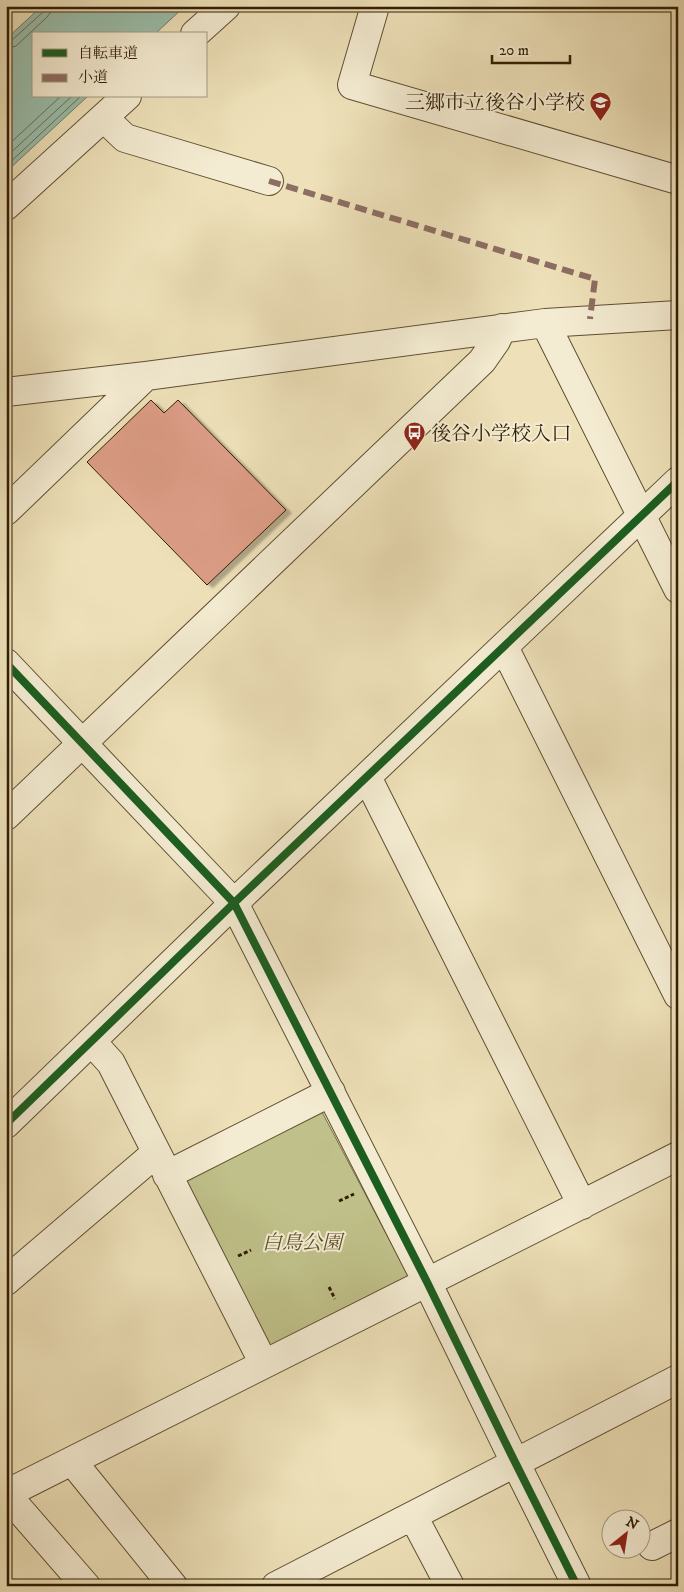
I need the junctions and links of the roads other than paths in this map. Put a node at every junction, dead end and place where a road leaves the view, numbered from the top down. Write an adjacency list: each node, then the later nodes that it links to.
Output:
1 (226, 6): 3 (street)
2 (375, 6): 6 (street)
3 (198, 32)
4 (125, 98): 5 (street)
5 (104, 118): 7 (street); 8 (street)
6 (678, 180)
7 (268, 181)
8 (6, 206)
9 (678, 315): 10 (street)
10 (545, 322): 11 (street); 16 (street)
11 (502, 328): 12 (street); 20 (street)
12 (146, 376): 13 (street); 15 (street)
13 (6, 392)
14 (678, 481): 16 (street)
15 (6, 511)
16 (641, 516): 17 (street); 18 (street)
17 (678, 589)
18 (504, 648): 21 (street); 24 (street)
19 (6, 663): 20 (street)
20 (83, 743): 22 (street); 23 (street)
21 (368, 777): 23 (street); 30 (street)
22 (6, 816)
23 (234, 903): 25 (street); 26 (street)
24 (678, 995)
25 (92, 1042): 27 (street); 29 (street)
26 (331, 1092): 29 (street); 32 (street)
27 (6, 1124)
28 (678, 1156): 30 (street)
29 (162, 1164): 31 (street); 33 (street)
30 (582, 1205): 32 (street)
31 (6, 1281)
32 (427, 1282): 33 (street); 36 (street)
33 (264, 1364): 35 (street)
34 (678, 1379): 36 (street)
35 (72, 1461): 37 (street); 42 (street)
36 (516, 1464): 38 (street); 45 (street)
37 (6, 1494): 41 (street)
38 (413, 1516): 43 (street); 44 (street)
39 (678, 1532): 40 (street)
40 (652, 1546)
41 (86, 1586)
42 (173, 1586)
43 (276, 1586)
44 (450, 1586)
45 (578, 1586)

